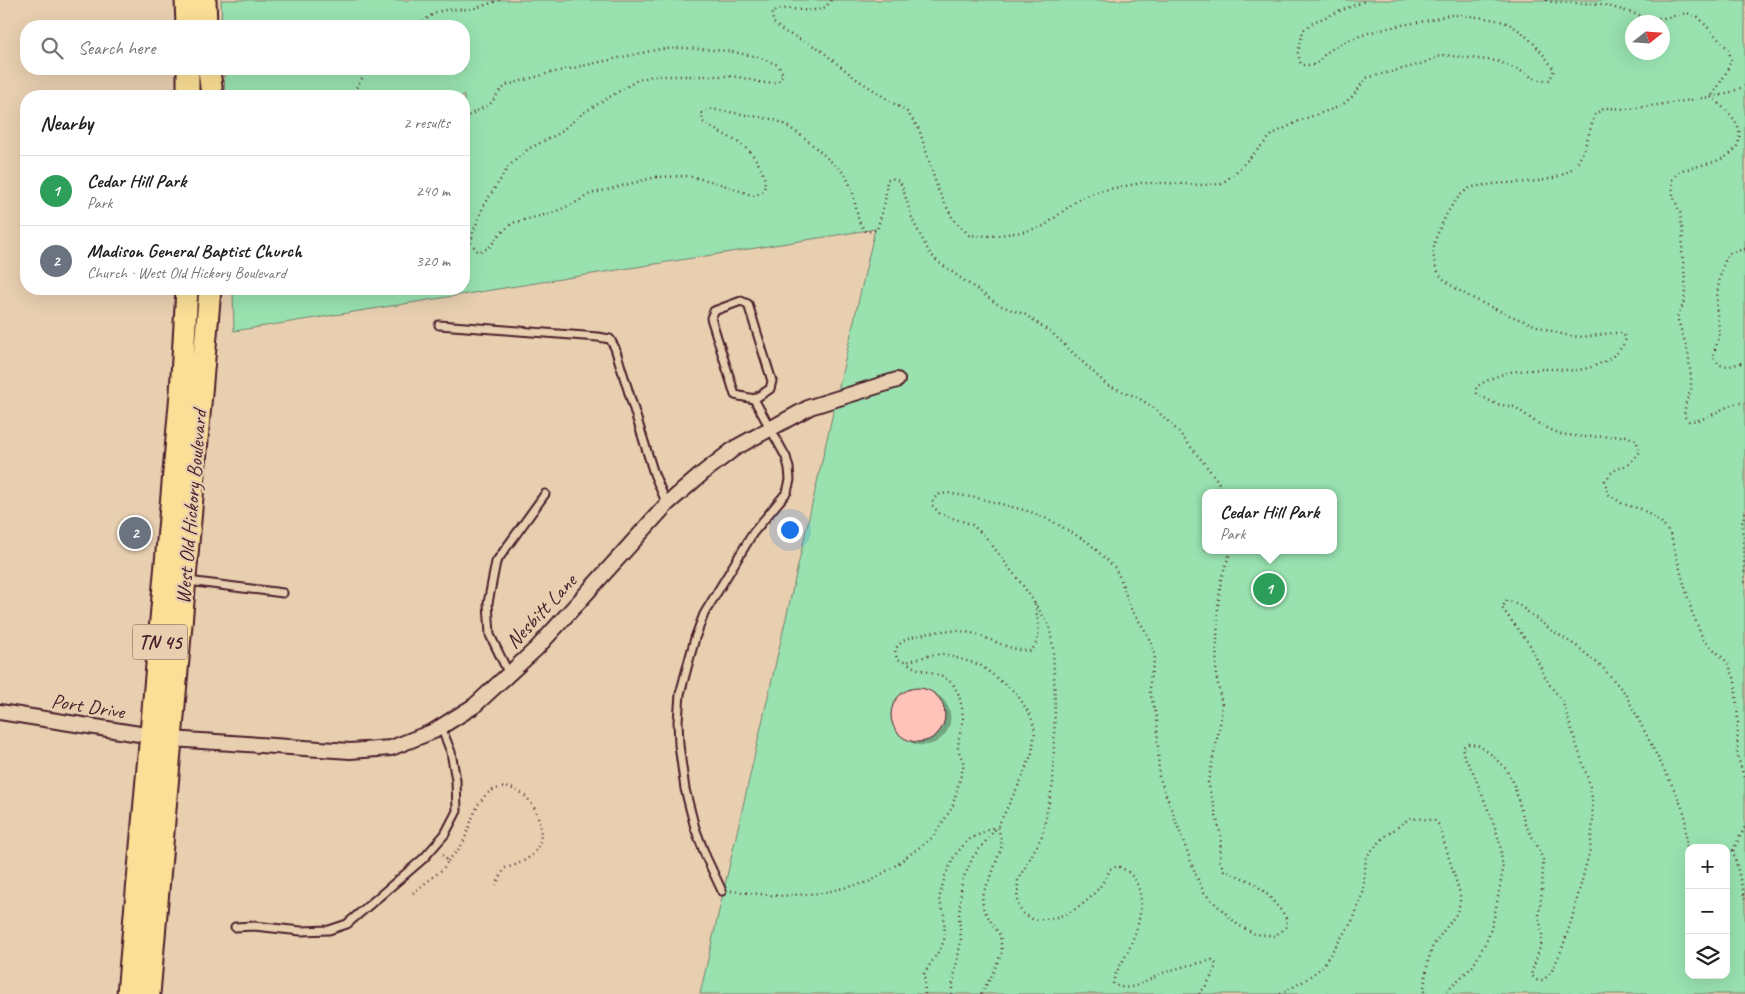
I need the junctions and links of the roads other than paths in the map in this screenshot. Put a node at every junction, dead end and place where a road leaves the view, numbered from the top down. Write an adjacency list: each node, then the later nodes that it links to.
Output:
1 (186, 0): 3 (main road)
2 (205, 0): 4 (main road)
3 (187, 20)
4 (206, 20)
5 (188, 75): 7 (main road)
6 (210, 75): 8 (main road)
7 (188, 90)
8 (211, 90)
9 (188, 295): 12 (main road, West Old Hickory Boulevard / TN 45)
10 (208, 295): 12 (main road, West Old Hickory Boulevard / TN 45)
11 (439, 325): 18 (lane)
12 (195, 341): 14 (main road, West Old Hickory Boulevard / TN 45)
13 (898, 380): 16 (street, Nesbitt Lane)
14 (191, 392): 19 (main road, West Old Hickory Boulevard / TN 45); 24 (main road, West Old Hickory Boulevard / TN 45)
15 (754, 399): 15 (lane); 16 (lane)
16 (769, 428): 18 (street, Nesbitt Lane); 25 (lane)
17 (545, 494): 21 (lane)
18 (667, 504): 21 (street, Nesbitt Lane)
19 (185, 580): 20 (lane); 24 (main road, West Old Hickory Boulevard / TN 45)
20 (283, 593)
21 (509, 674): 23 (street, Nesbitt Lane)
22 (0, 712): 24 (street, Port Drive)
23 (441, 727): 24 (street, Nesbitt Lane); 26 (lane)
24 (161, 737): 27 (main road, West Old Hickory Boulevard / TN 45); 28 (main road, West Old Hickory Boulevard / TN 45)
25 (722, 890)
26 (235, 927)
27 (128, 994)
28 (149, 994)

